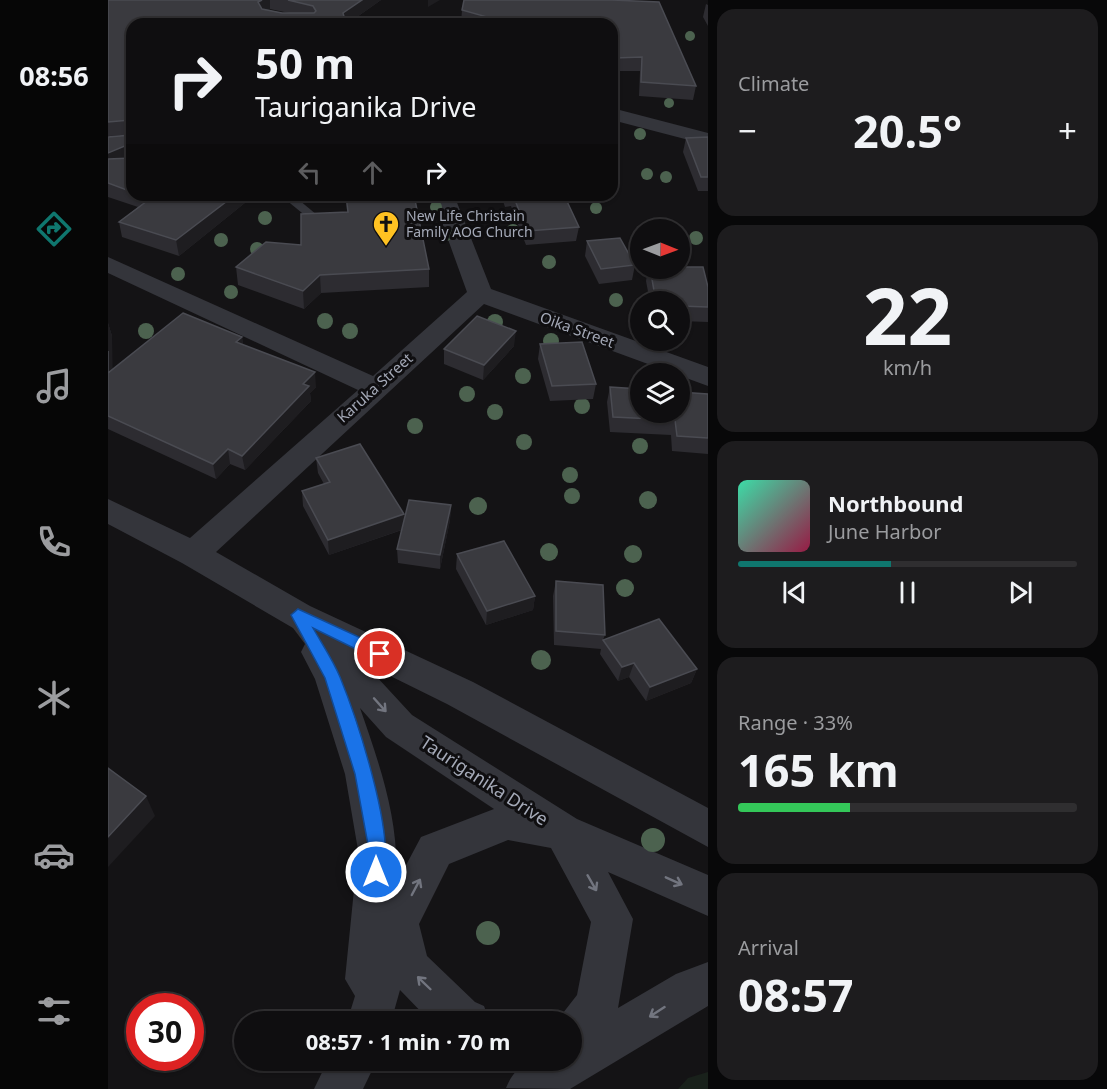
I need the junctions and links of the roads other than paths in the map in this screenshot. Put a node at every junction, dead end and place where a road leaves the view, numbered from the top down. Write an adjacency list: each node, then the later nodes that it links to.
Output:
1 (618, 116): 2 (street)
2 (708, 139)
3 (294, 201): 5 (lane)
4 (445, 201): 7 (street)
5 (311, 215)
6 (108, 264): 9 (street)
7 (480, 294): 8 (street, Oika Street); 9 (street, Karuka Street)
8 (708, 377)
9 (375, 387): 11 (street, Karuka Street)
10 (108, 510): 11 (street, Tauriganika Drive)
11 (193, 554): 12 (street, Tauriganika Drive)
12 (298, 615): 13 (street, Tauriganika Drive); 14 (street, Tauriganika Drive, one-way to 14); 18 (street)
13 (708, 828)
14 (563, 832): 15 (street, Tauriganika Drive, one-way to 15); 16 (street, one-way to 14); 21 (street, one-way to 21)
15 (708, 896)
16 (398, 922): 19 (street); 20 (street, one-way to 16)
17 (708, 984): 25 (street, one-way to 25)
18 (365, 1011)
19 (372, 1011)
20 (452, 1011)
21 (582, 1023)
22 (348, 1071): 24 (street)
23 (543, 1071): 25 (street)
24 (337, 1089)
25 (528, 1089)

